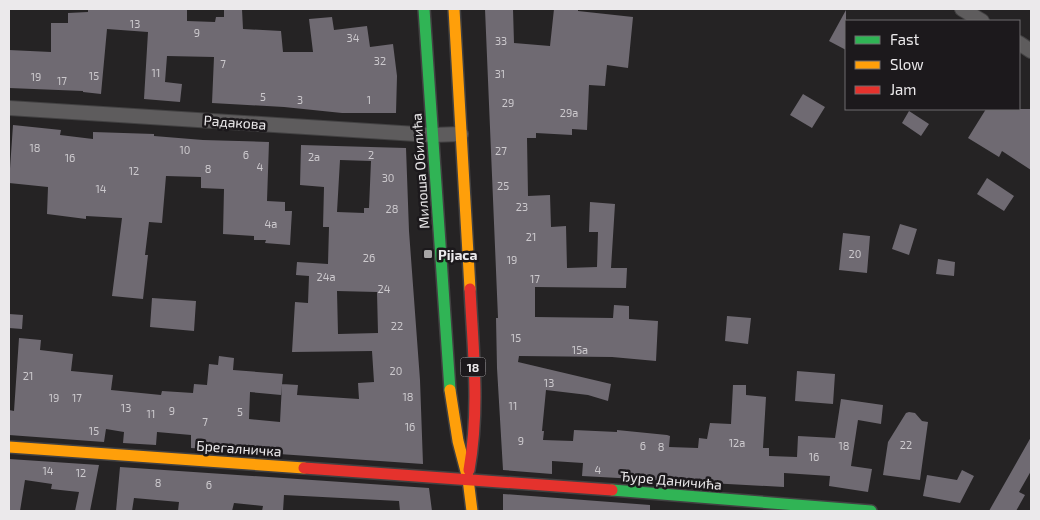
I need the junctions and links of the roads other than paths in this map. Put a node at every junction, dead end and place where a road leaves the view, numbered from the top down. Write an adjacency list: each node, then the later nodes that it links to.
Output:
1 (424, 9): 9 (main road, Милоша Обилића / 18)
2 (454, 9): 8 (main road, Милоша Обилића / 18)
3 (962, 9): 4 (street)
4 (980, 20)
5 (1020, 44): 6 (street)
6 (1031, 50)
7 (9, 108): 9 (street, Радакова)
8 (461, 134): 9 (street, Радакова); 11 (main road, Милоша Обилића / 18)
9 (432, 135): 11 (main road, Милоша Обилића / 18)
10 (9, 447): 11 (main road, Брегалничка)
11 (468, 479): 12 (main road, Милоша Обилића / 18); 13 (main road, Ђуре Даничића)
12 (472, 511)
13 (871, 511)

